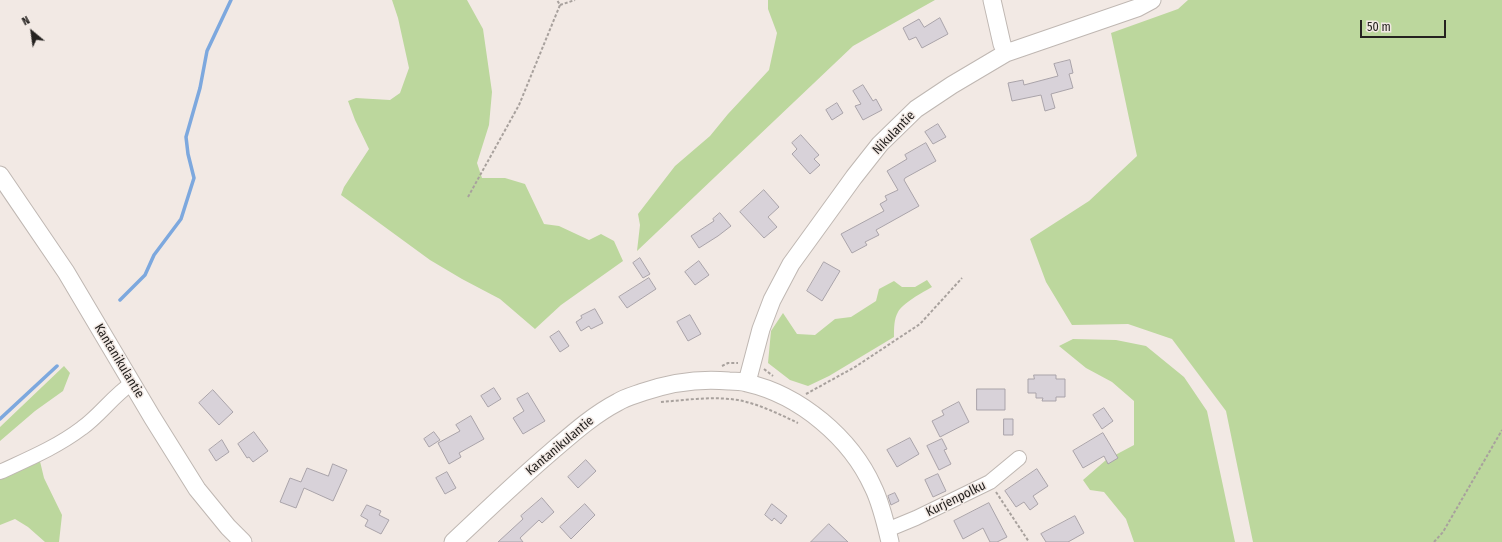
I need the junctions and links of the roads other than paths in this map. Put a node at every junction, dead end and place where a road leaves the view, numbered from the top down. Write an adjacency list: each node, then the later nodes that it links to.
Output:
1 (992, 0): 3 (street)
2 (1152, 0): 3 (street, Nikulantie)
3 (1006, 53): 5 (street, Nikulantie)
4 (0, 175): 6 (street, Kantanikulantie)
5 (747, 382): 9 (street, Kantanikulantie); 11 (street, Kantanikulantie)
6 (132, 383): 8 (street); 10 (street, Kantanikulantie)
7 (1019, 458): 9 (street, Kurjenpolku)
8 (0, 472)
9 (888, 536)
10 (243, 542)
11 (453, 542)

